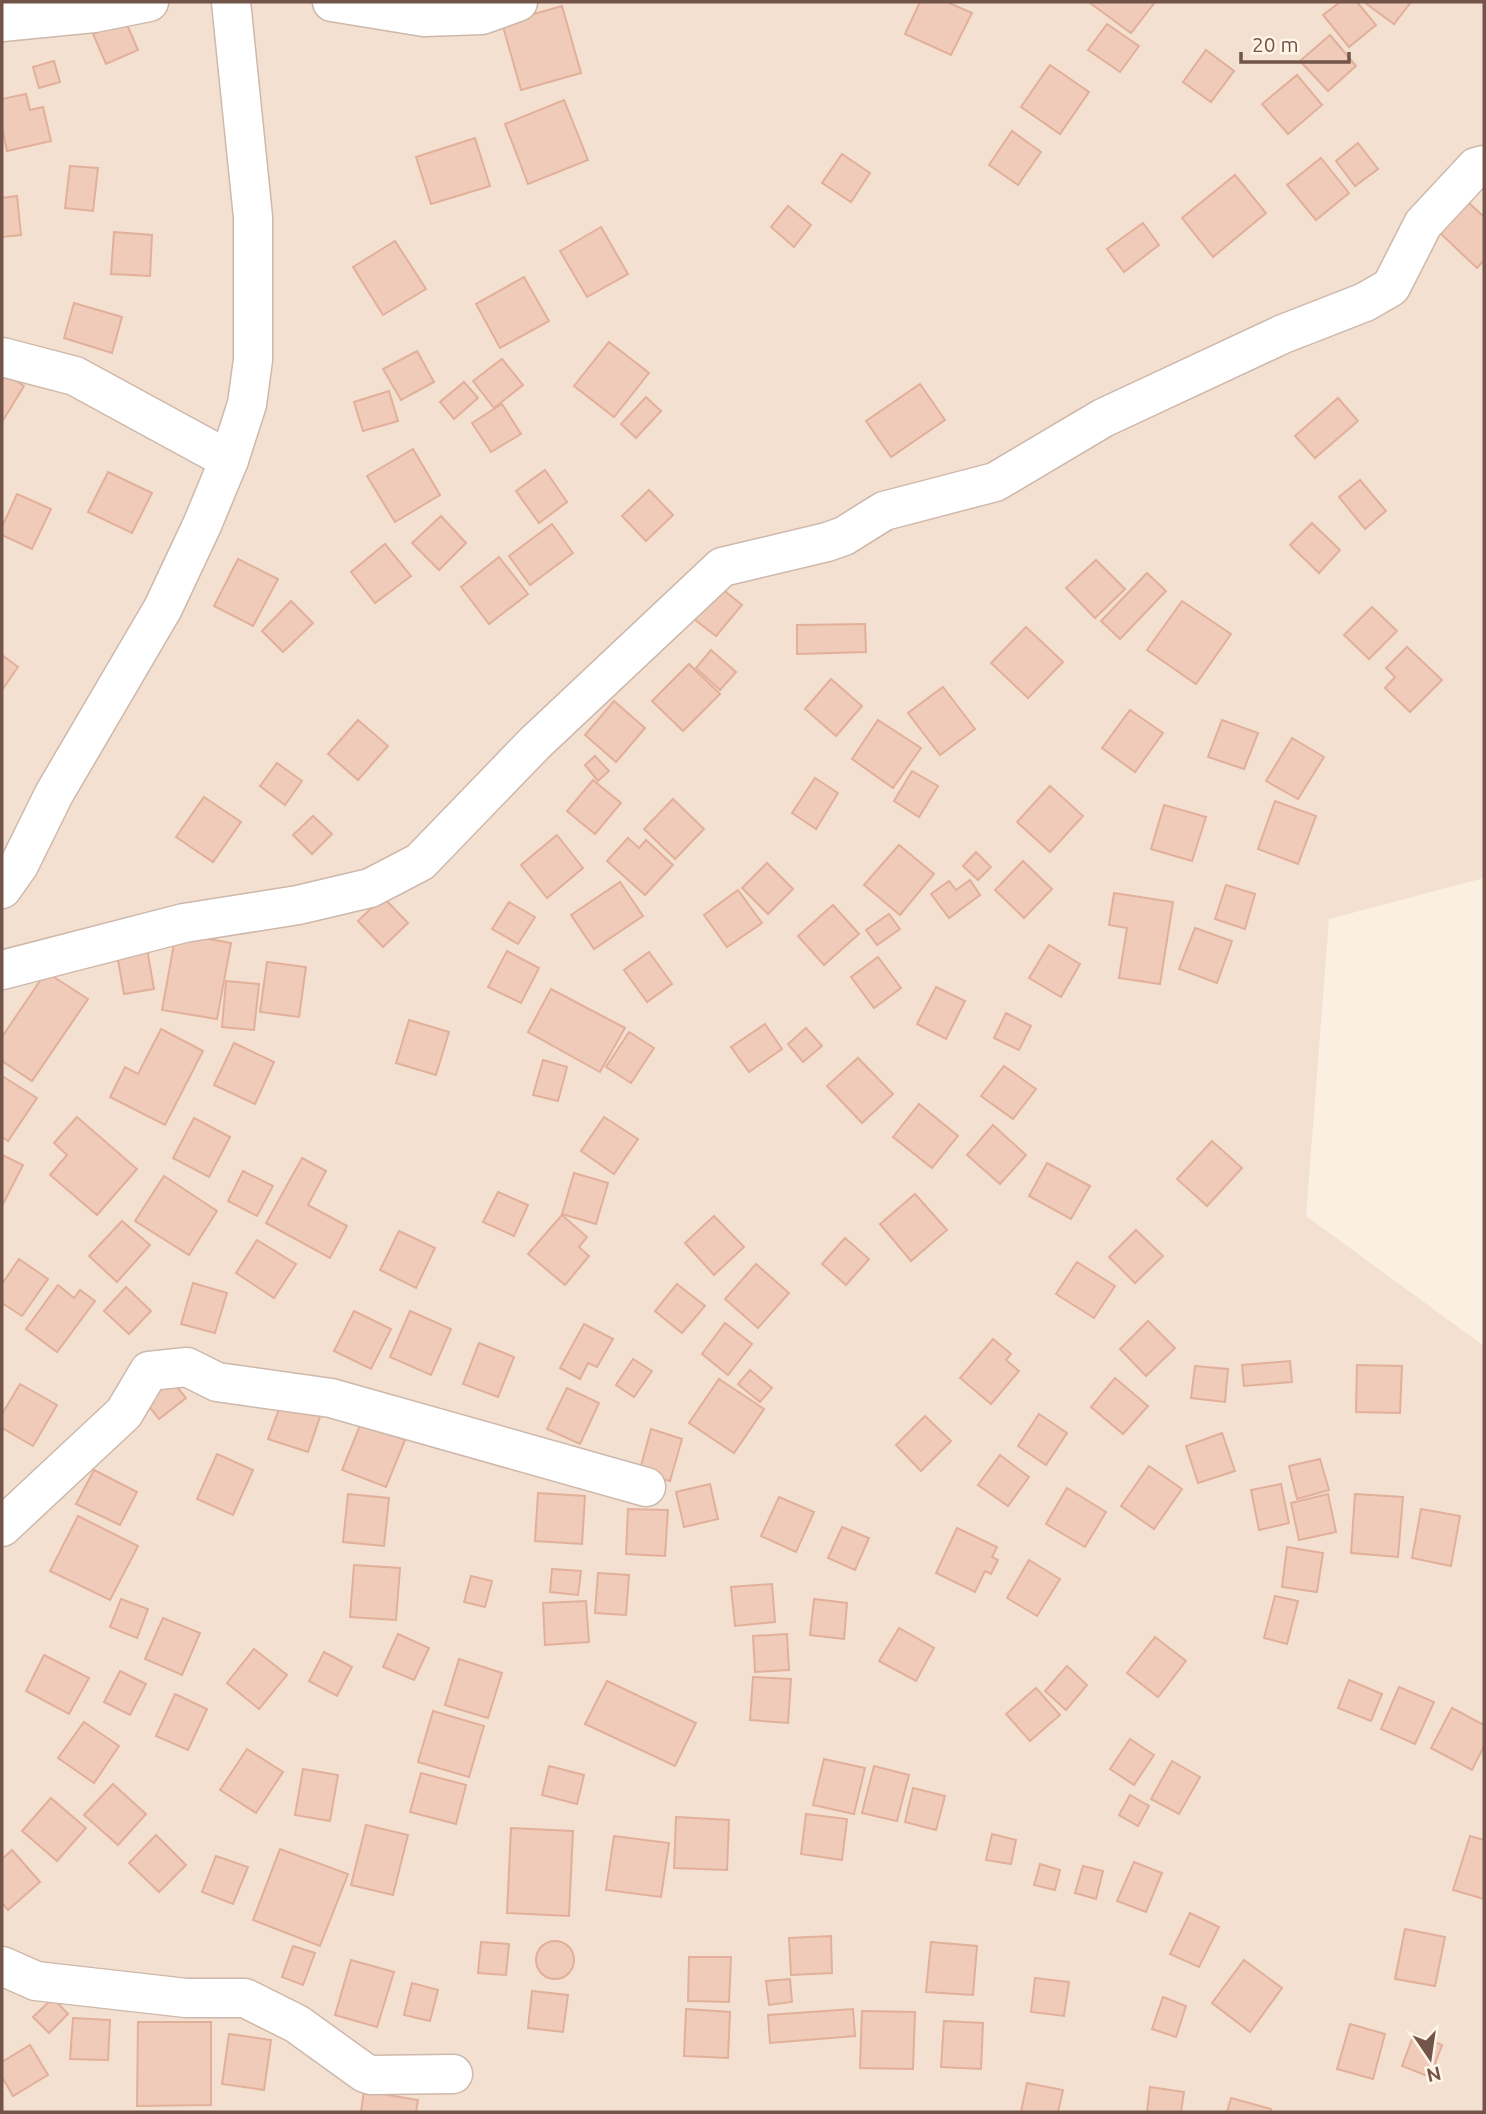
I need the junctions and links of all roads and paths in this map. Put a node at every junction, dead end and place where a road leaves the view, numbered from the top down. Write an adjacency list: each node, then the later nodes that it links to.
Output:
1 (149, 2): 5 (street)
2 (230, 2): 8 (street)
3 (332, 2): 4 (street)
4 (519, 2)
5 (2, 22)
6 (1484, 165): 10 (street)
7 (2, 357): 8 (street)
8 (229, 460): 9 (street)
9 (7, 868)
10 (2, 970)
11 (646, 1487): 12 (street)
12 (2, 1527)
13 (2, 1966): 14 (street)
14 (453, 2074)

